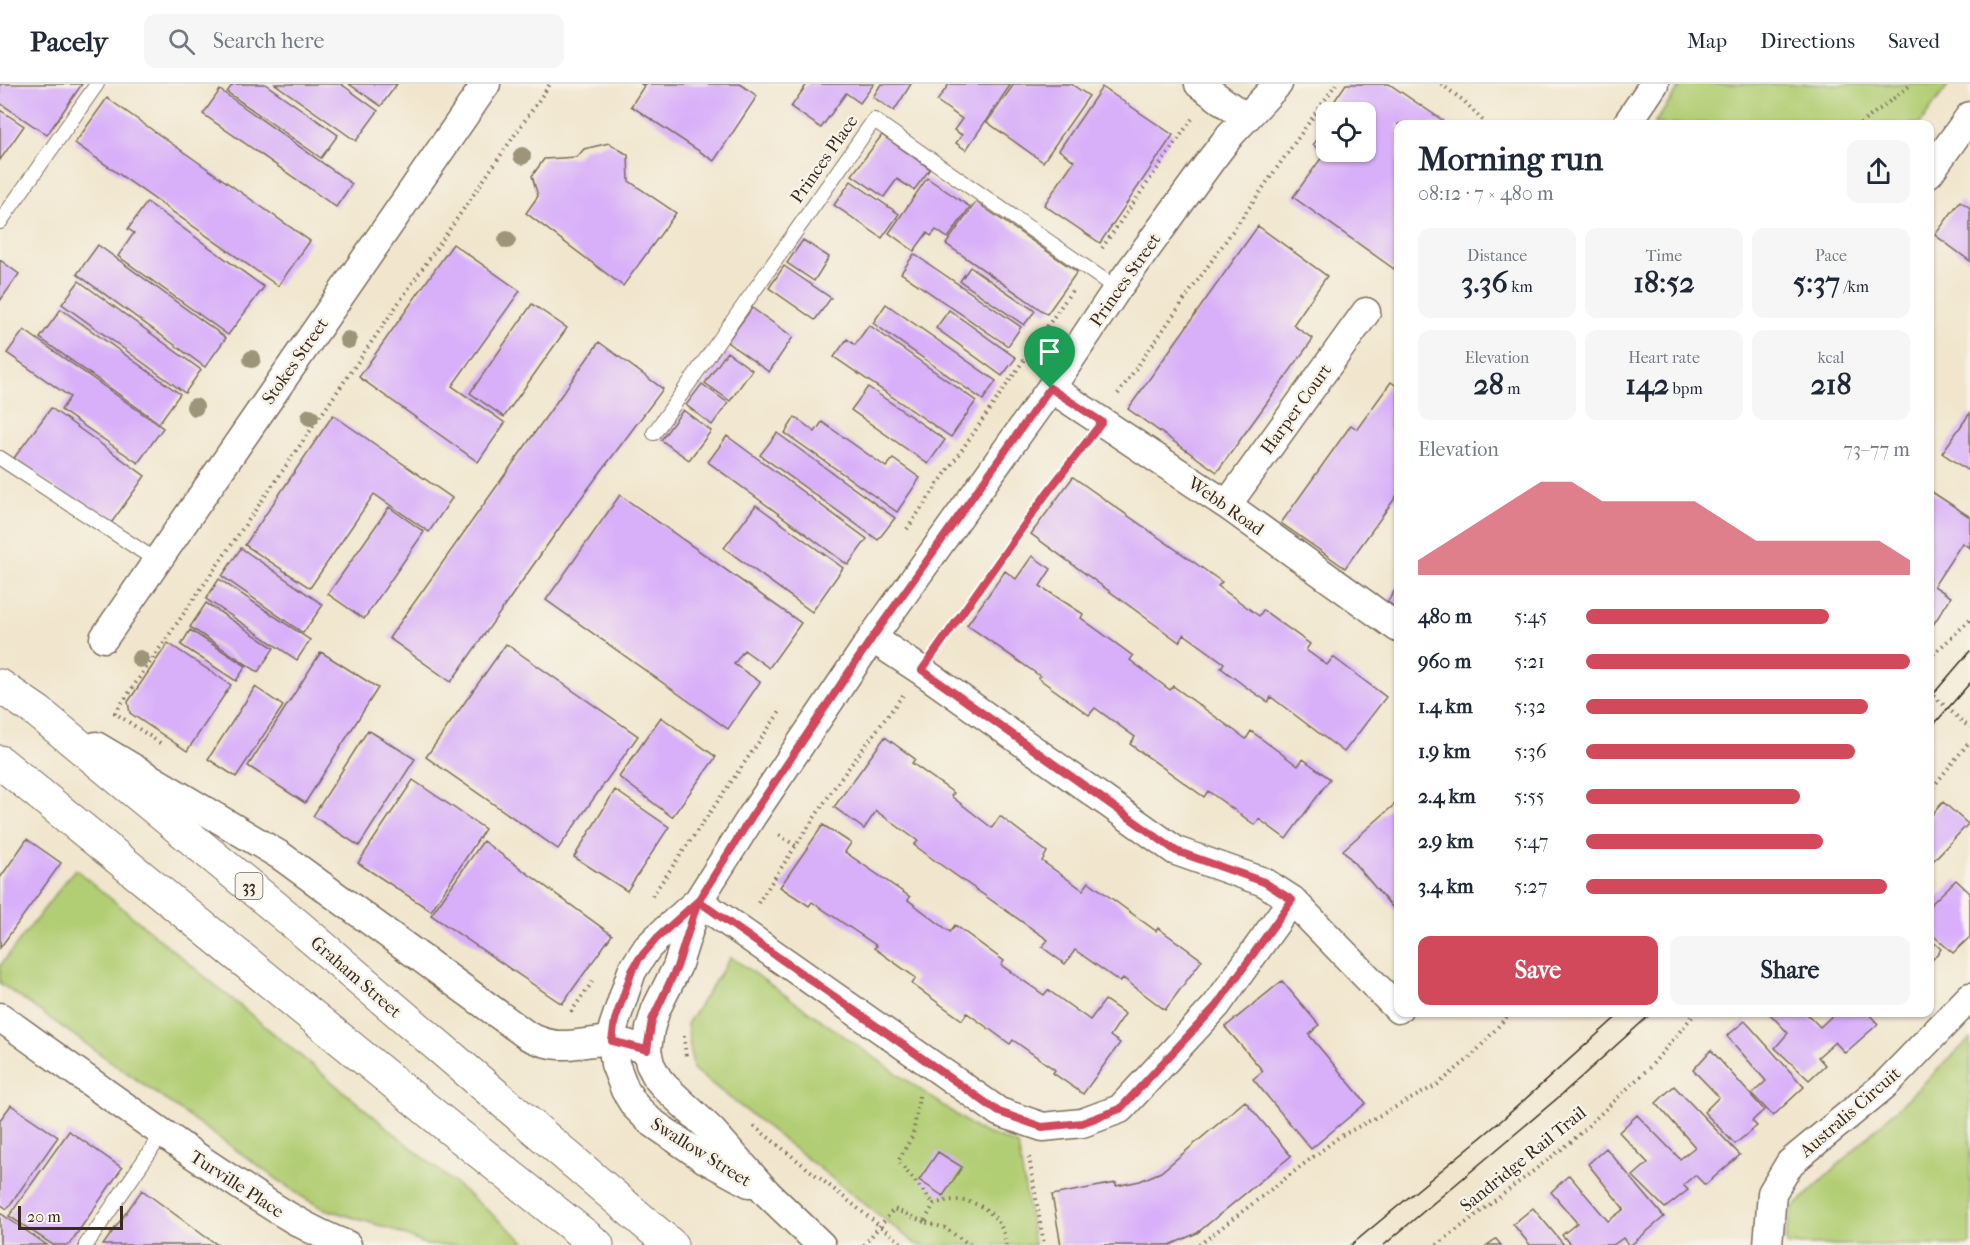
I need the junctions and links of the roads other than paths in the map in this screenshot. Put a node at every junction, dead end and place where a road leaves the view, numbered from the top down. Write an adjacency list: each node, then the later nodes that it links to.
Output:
1 (97, 84): 10 (lane)
2 (486, 84): 17 (street, Stokes Street)
3 (1278, 84): 7 (street, Princes Street)
4 (1654, 84): 8 (street)
5 (1204, 88): 7 (street)
6 (1970, 116): 9 (street)
7 (1246, 118): 11 (street, Princes Street)
8 (1630, 120)
9 (1934, 166)
10 (0, 222)
11 (1117, 289): 13 (street, Princes Street); 14 (lane, Princes Place)
12 (1366, 312): 16 (street, Harper Court)
13 (1050, 388): 16 (street, Webb Road); 20 (street, Princes Street)
14 (654, 433)
15 (0, 458): 17 (lane)
16 (1227, 505): 18 (street, Webb Road)
17 (157, 561): 19 (street, Stokes Street)
18 (1394, 625)
19 (104, 638)
20 (872, 638): 24 (street); 25 (street, Princes Street)
21 (0, 686): 22 (main road, Graham Street / 33)
22 (38, 712): 29 (street, Graham Street); 36 (main road, Graham Street / 33)
23 (5, 775): 35 (main road)
24 (1292, 900): 25 (street); 27 (street)
25 (698, 901): 29 (street, Princes Street); 30 (street, Princes Street)
26 (1970, 998): 38 (street, Australis Circuit)
27 (1394, 1006)
28 (0, 1017): 31 (street, Turville Place)
29 (612, 1041): 30 (street, Graham Street); 32 (street, Swallow Street)
30 (647, 1050): 32 (street, Swallow Street)
31 (162, 1134): 33 (lane); 34 (street, Turville Place)
32 (768, 1194): 37 (street, Swallow Street)
33 (86, 1245)
34 (347, 1245)
35 (597, 1245)
36 (671, 1245)
37 (822, 1245)
38 (1768, 1245)

